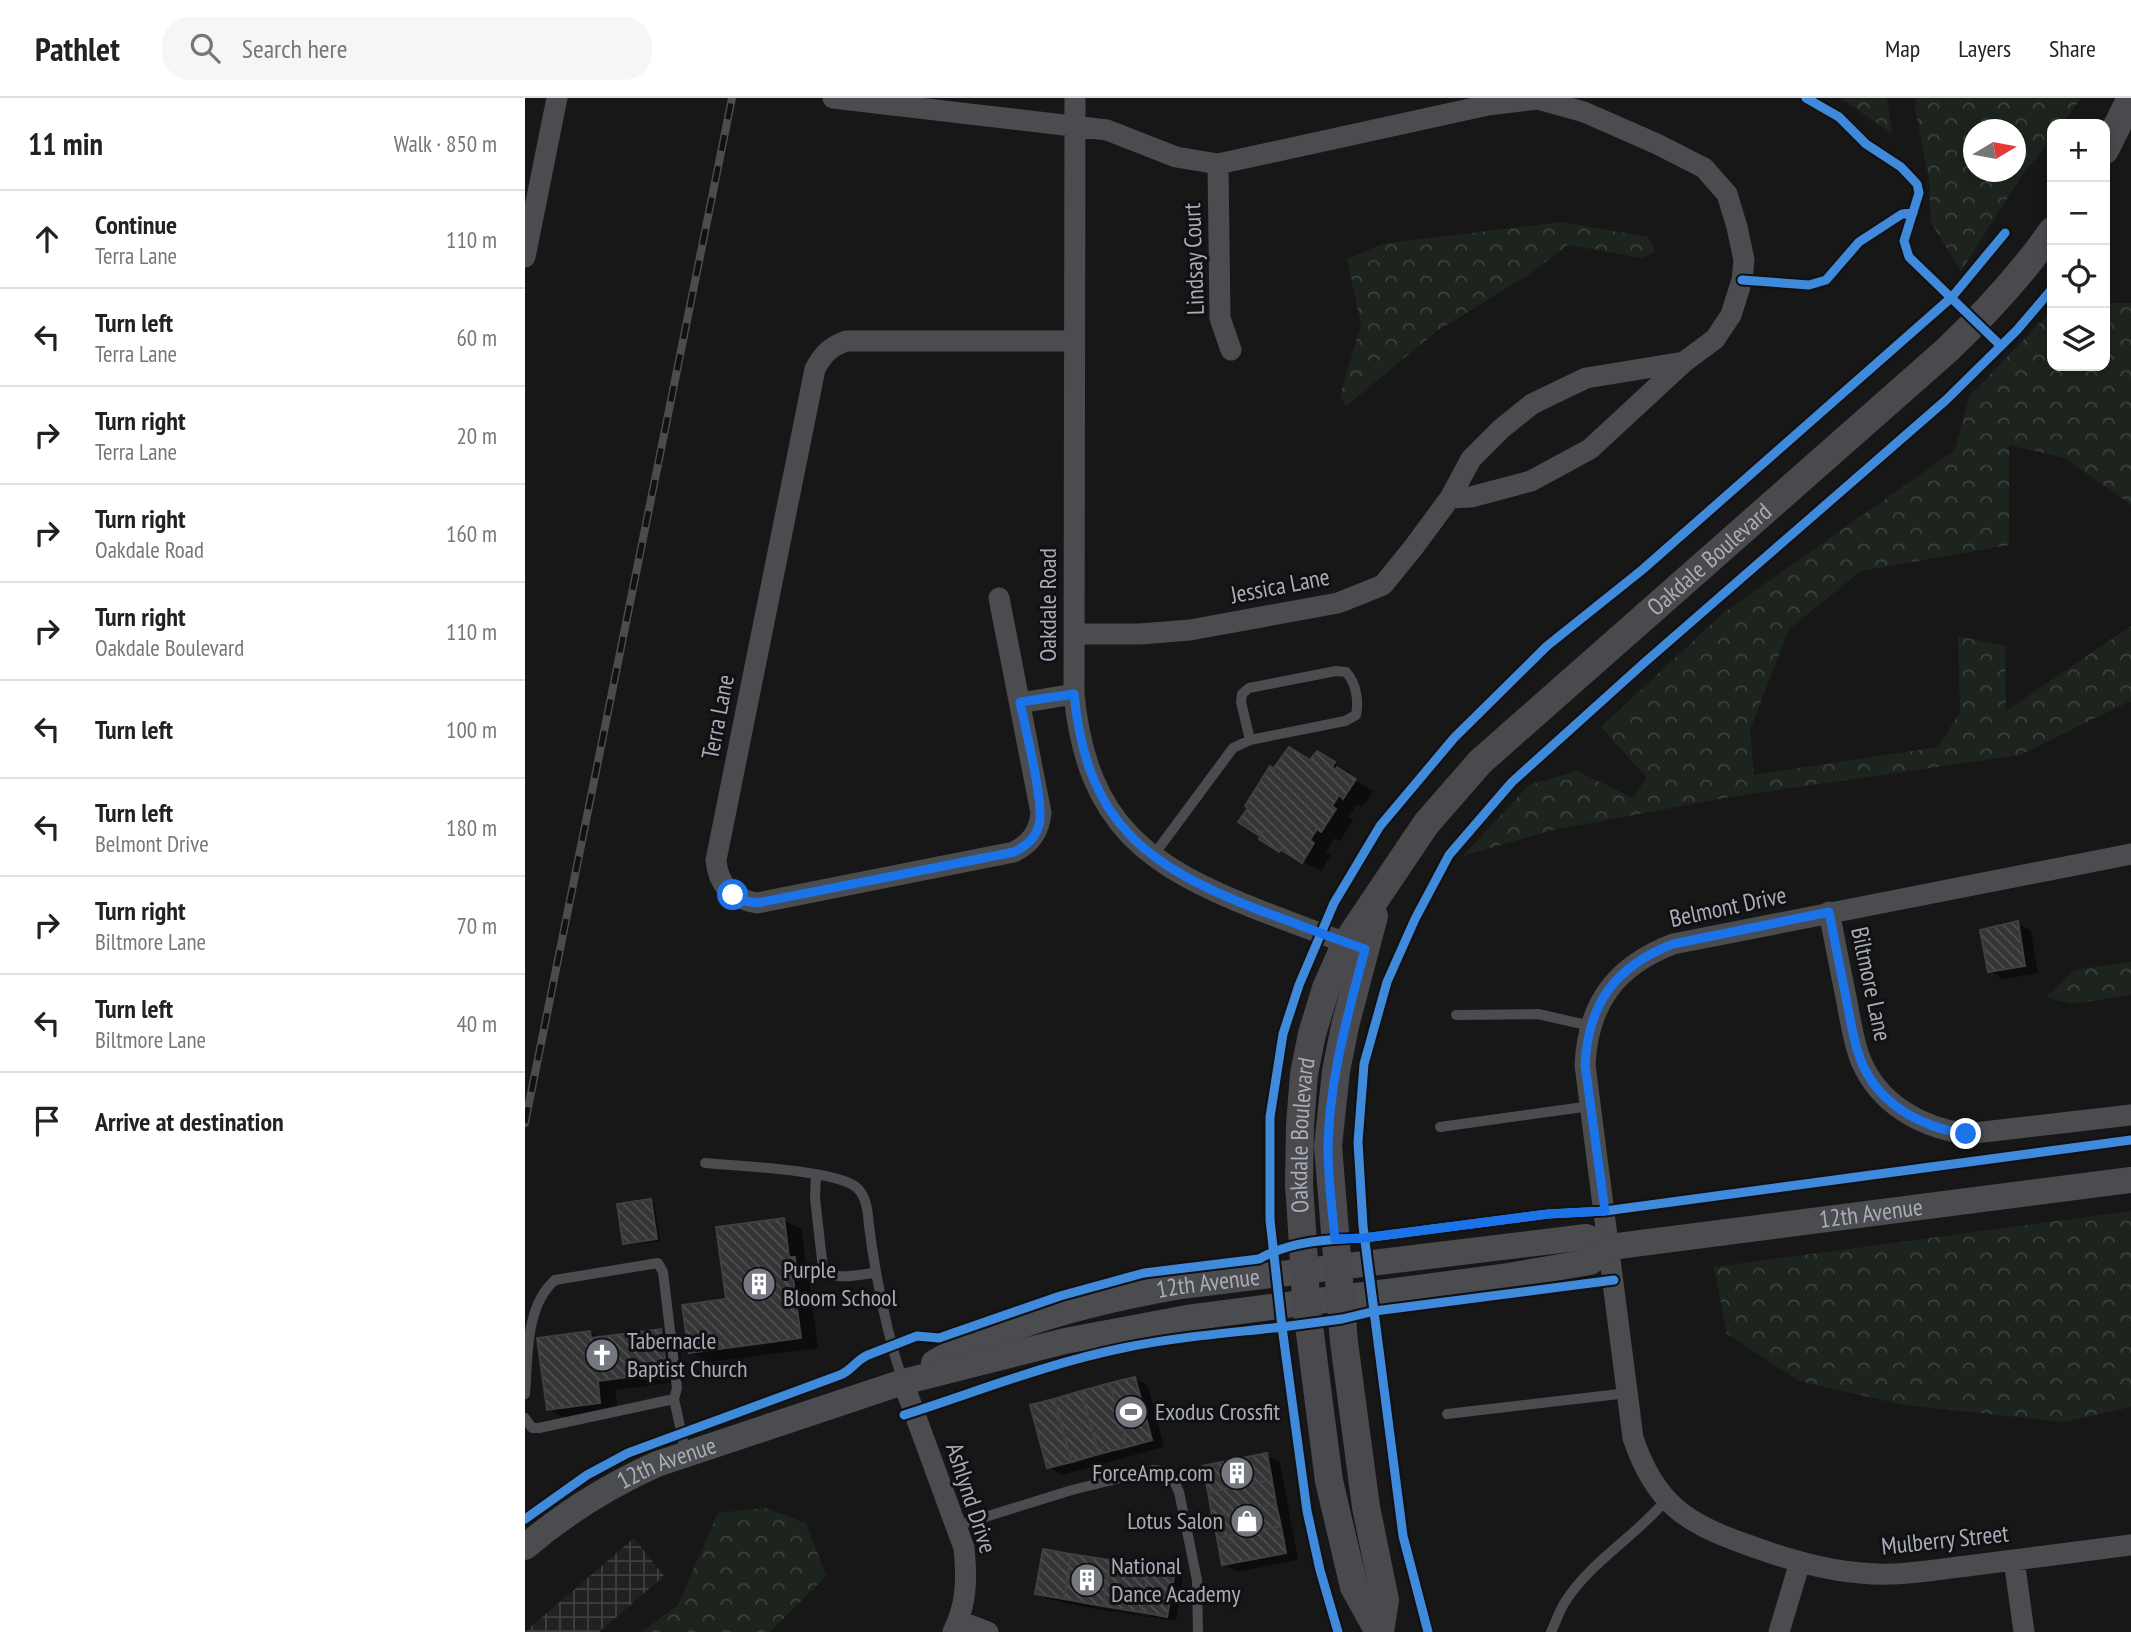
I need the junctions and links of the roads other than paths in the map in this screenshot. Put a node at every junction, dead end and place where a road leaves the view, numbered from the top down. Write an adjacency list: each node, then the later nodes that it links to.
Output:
1 (557, 98): 9 (street)
2 (833, 98): 5 (street, Jessica Lane)
3 (1075, 98): 5 (street, Oakdale Road)
4 (2131, 98): 6 (main road)
5 (1075, 126): 7 (street, Jessica Lane); 10 (street, Oakdale Road)
6 (2110, 140)
7 (1218, 164): 11 (street, Lindsay Court); 12 (street, Jessica Lane)
8 (2047, 238): 22 (main road, Oakdale Boulevard)
9 (525, 257)
10 (1074, 341): 15 (street, Oakdale Road); 17 (street, Terra Lane)
11 (1231, 350)
12 (1684, 362): 13 (street, Jessica Lane); 13 (street, Jessica Lane)
13 (1450, 498): 15 (street, Jessica Lane)
14 (999, 598): 17 (street, Terra Lane)
15 (1074, 634): 16 (street, Oakdale Road)
16 (1074, 694): 17 (street); 20 (street, Oakdale Road)
17 (1020, 702)
18 (1249, 740): 18 (lane); 20 (lane)
19 (2131, 853): 21 (street, Belmont Drive)
20 (1153, 856): 22 (street, Oakdale Road)
21 (1829, 912): 24 (street, Belmont Drive); 26 (street, Biltmore Lane)
22 (1355, 946): 32 (main road, Oakdale Boulevard); 33 (main road, Oakdale Boulevard)
23 (1457, 1015): 24 (lane)
24 (1591, 1027): 25 (street, Belmont Drive)
25 (1591, 1106): 27 (lane); 31 (street, Belmont Drive)
26 (2131, 1115)
27 (1440, 1126)
28 (705, 1163): 29 (lane)
29 (816, 1175): 34 (lane); 34 (lane)
30 (2131, 1180): 31 (street, 12th Avenue)
31 (1610, 1247): 32 (street, 12th Avenue); 35 (street, 12th Avenue); 38 (street, Mulberry Street)
32 (1338, 1267): 33 (street, 12th Avenue); 35 (main road, Oakdale Boulevard)
33 (1304, 1271): 36 (main road, Oakdale Boulevard); 37 (street, 12th Avenue)
34 (875, 1273): 37 (lane)
35 (1341, 1298): 36 (street, 12th Avenue); 53 (main road, Oakdale Boulevard)
36 (1306, 1302): 37 (street, 12th Avenue); 53 (main road, Oakdale Boulevard)
37 (903, 1382): 43 (street, 12th Avenue); 45 (street, Ashlynd Drive)
38 (1628, 1393): 41 (lane); 44 (street, Mulberry Street)
39 (525, 1394): 40 (lane)
40 (674, 1399): 42 (lane); 43 (lane)
41 (1447, 1414)
42 (525, 1418)
43 (685, 1454): 47 (street, 12th Avenue)
44 (1666, 1500): 49 (street, Mulberry Street); 54 (lane)
45 (956, 1526): 50 (street, Ashlynd Drive); 52 (lane)
46 (2131, 1545): 48 (street, Mulberry Street)
47 (525, 1546)
48 (2014, 1560): 49 (street, Mulberry Street); 56 (street)
49 (1800, 1562): 55 (street)
50 (956, 1627): 51 (street)
51 (988, 1632)
52 (1198, 1632)
53 (1380, 1632)
54 (1552, 1632)
55 (1779, 1632)
56 (2024, 1632)

